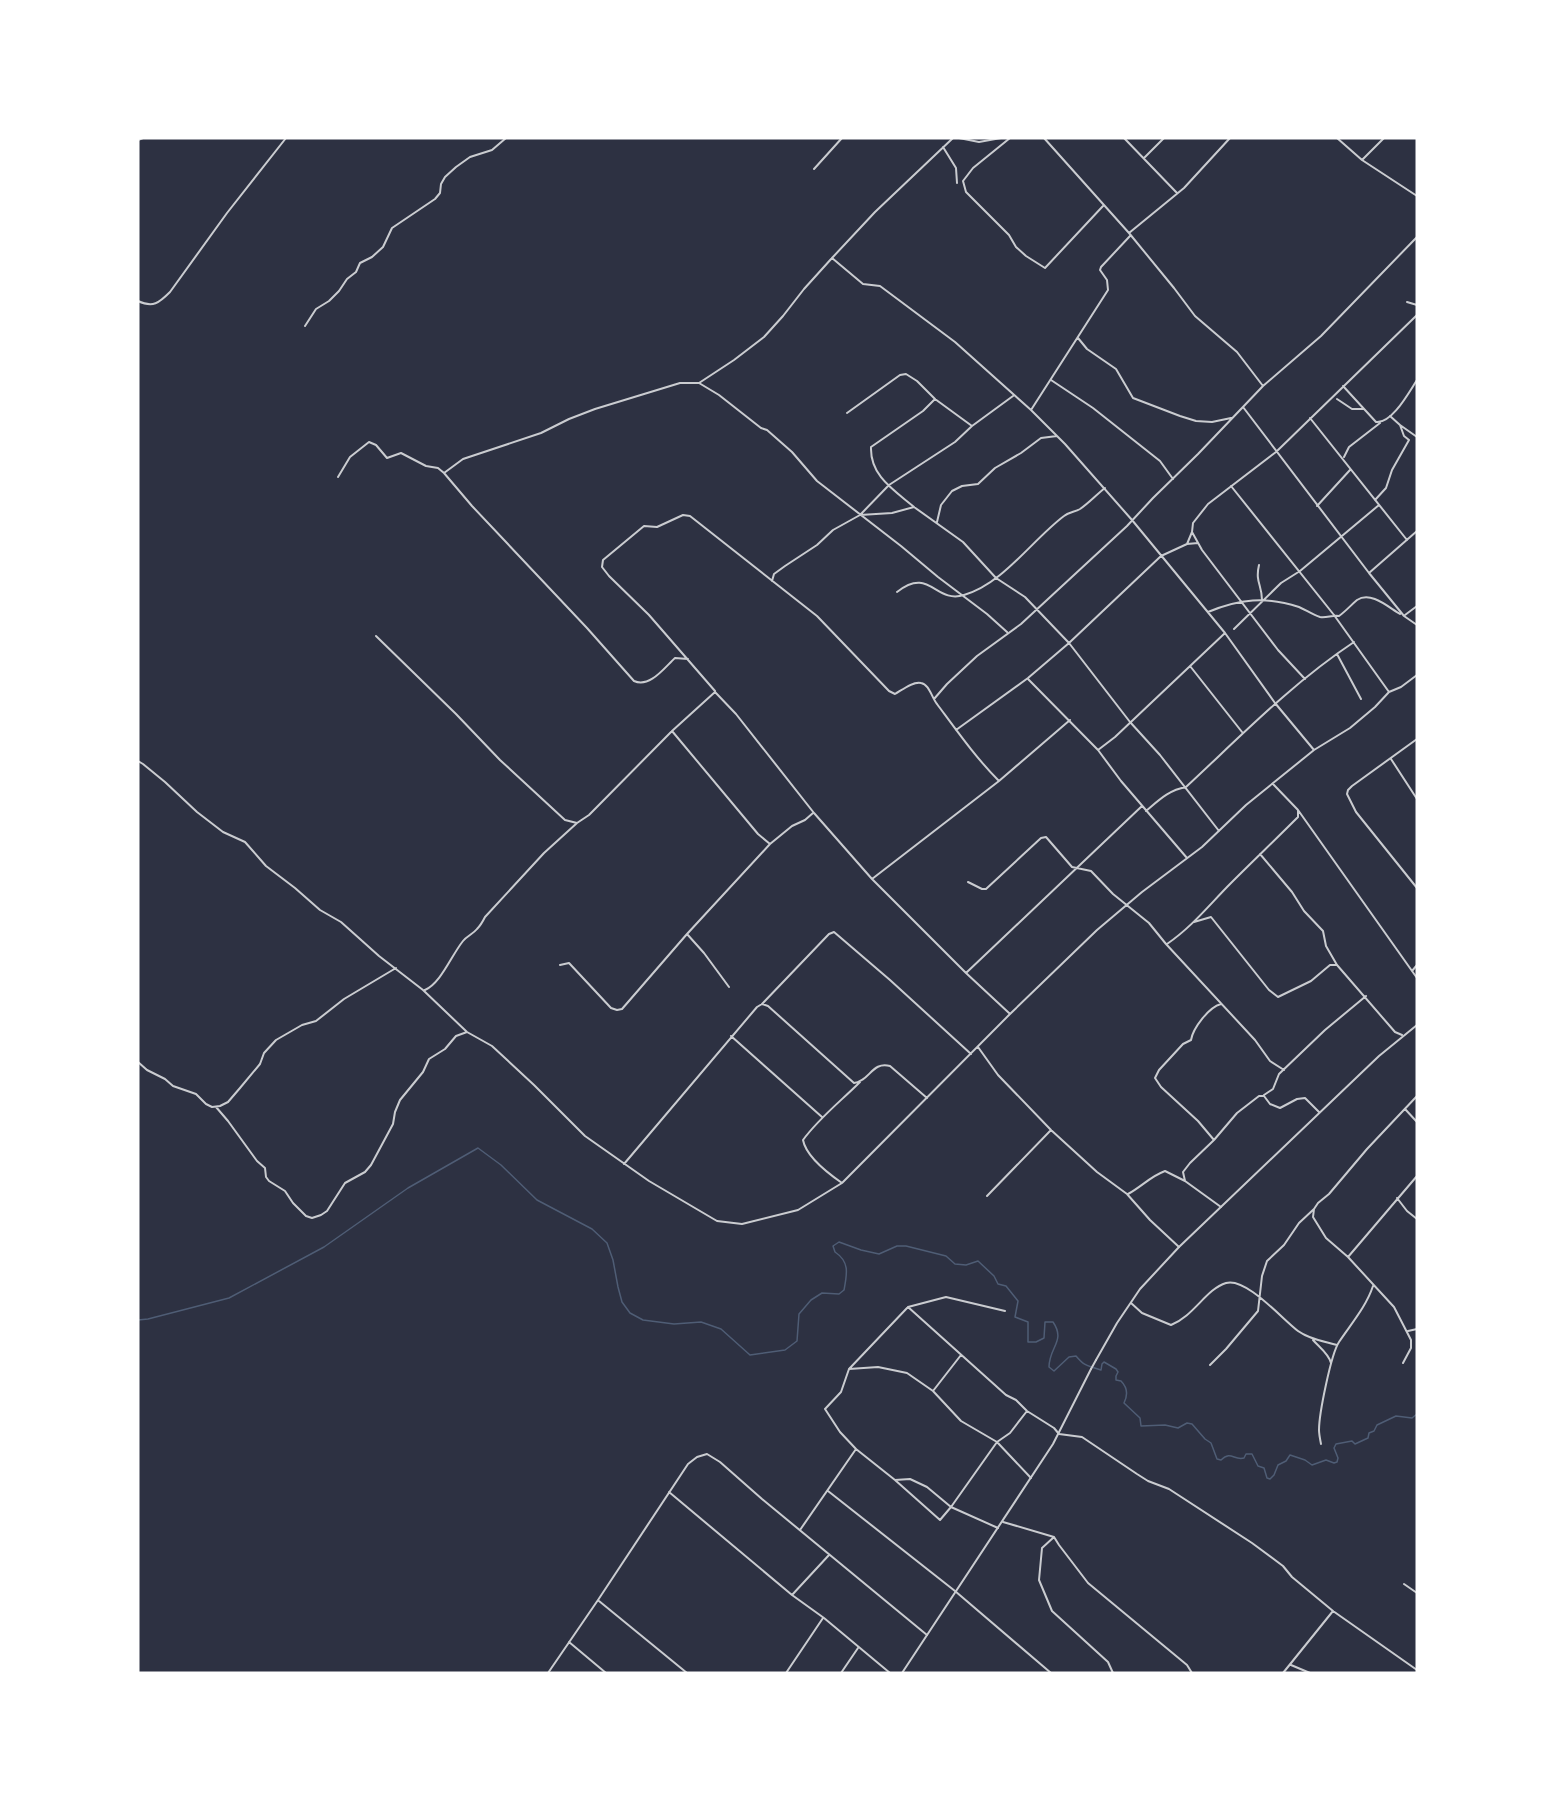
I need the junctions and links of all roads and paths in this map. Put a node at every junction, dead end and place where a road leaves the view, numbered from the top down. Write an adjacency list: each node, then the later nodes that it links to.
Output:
1 (143, 138): 15 (street)
2 (286, 138): 28 (street)
3 (506, 138): 32 (street)
4 (842, 138): 19 (street)
5 (953, 138): 16 (street)
6 (959, 138): 7 (street)
7 (1001, 138)
8 (1010, 138): 23 (street)
9 (1044, 138): 23 (street)
10 (1124, 138): 17 (street)
11 (1164, 138): 17 (street)
12 (1230, 138): 21 (street)
13 (1337, 138): 18 (street)
14 (1384, 138): 18 (street)
15 (138, 140)
16 (944, 147): 20 (street); 27 (street)
17 (1144, 158): 21 (street)
18 (1362, 160): 22 (street)
19 (814, 169)
20 (957, 183)
21 (1178, 193): 24 (street)
22 (1417, 196)
23 (1102, 206): 24 (street)
24 (1129, 235): 33 (street); 37 (street)
25 (1417, 237): 26 (street)
26 (1416, 241): 37 (street)
27 (832, 258): 36 (street); 39 (street)
28 (138, 301)
29 (1407, 302): 30 (street)
30 (1417, 305)
31 (1417, 315): 38 (street)
32 (305, 326)
33 (1078, 338): 34 (street); 47 (street)
34 (1051, 380): 44 (street); 59 (street)
35 (1417, 380): 46 (street)
36 (699, 383): 57 (street); 67 (street)
37 (1263, 386): 42 (street)
38 (1343, 386): 43 (street); 48 (street)
39 (1014, 396): 44 (street); 51 (street)
40 (935, 399): 45 (street); 51 (street); 60 (street)
41 (1337, 399): 43 (street)
42 (1243, 407): 47 (street); 54 (street)
43 (1365, 409): 49 (street)
44 (1031, 410): 52 (street)
45 (847, 413)
46 (1390, 416): 49 (street); 50 (street)
47 (1232, 418): 59 (street)
48 (1310, 418): 54 (street); 56 (street)
49 (1380, 423): 55 (street)
50 (1400, 425): 53 (street); 63 (street)
51 (972, 426): 60 (street)
52 (1057, 436): 62 (street); 69 (street)
53 (1417, 437)
54 (1276, 452): 61 (street); 65 (street)
55 (1344, 457)
56 (1351, 469): 63 (street); 65 (street)
57 (444, 473): 58 (street); 100 (street)
58 (338, 477)
59 (1173, 479): 68 (street)
60 (889, 485): 66 (street); 67 (street)
61 (1231, 486): 71 (street); 78 (street)
62 (1105, 488): 68 (street); 80 (street)
63 (1376, 501): 64 (street)
64 (1379, 505): 72 (street); 73 (street)
65 (1317, 506): 72 (street)
66 (914, 507): 67 (street); 69 (street)
67 (860, 515): 81 (street); 83 (street)
68 (1132, 520): 76 (street); 87 (street)
69 (937, 523): 80 (street)
70 (1417, 531): 73 (street)
71 (1192, 532): 74 (street); 75 (street)
72 (1341, 537): 78 (street); 79 (street)
73 (1407, 540): 79 (street)
74 (1198, 543): 75 (street); 85 (street)
75 (1187, 544): 76 (street)
76 (1161, 556): 88 (street); 98 (street)
77 (1259, 565): 84 (street)
78 (1300, 571): 84 (street); 90 (street)
79 (1369, 573): 91 (street)
80 (996, 578): 83 (street); 87 (street)
81 (772, 580): 100 (street); 108 (street)
82 (897, 592): 83 (street)
83 (963, 596): 94 (street)
84 (1262, 600): 85 (street); 89 (street); 90 (street)
85 (1240, 602): 88 (street); 89 (street)
86 (1417, 606): 91 (street)
87 (1036, 609): 94 (street); 98 (street)
88 (1208, 612): 95 (street)
89 (1250, 615): 93 (street); 104 (street)
90 (1334, 615): 91 (street); 97 (street)
91 (1404, 616): 92 (street)
92 (1417, 625)
93 (1234, 629)
94 (1007, 632): 108 (street)
95 (1225, 633): 101 (street); 109 (street)
96 (376, 636): 128 (street)
97 (1354, 642): 99 (street); 106 (street)
98 (1070, 643): 103 (street); 111 (street)
99 (1336, 654): 104 (street); 107 (street)
100 (688, 659): 105 (street)
101 (1190, 666): 111 (street); 114 (street)
102 (1417, 675): 106 (street)
103 (1028, 678): 110 (street); 112 (street)
104 (1305, 679): 109 (street)
105 (715, 692): 113 (street); 127 (street)
106 (1389, 692): 117 (street)
107 (1361, 699)
108 (933, 700): 112 (street)
109 (1275, 703): 114 (street); 117 (street)
110 (1071, 720): 116 (street); 120 (street)
111 (1130, 722): 116 (street); 122 (street)
112 (956, 730): 120 (street)
113 (672, 731): 128 (street); 130 (street)
114 (1242, 732): 122 (street)
115 (1417, 738): 118 (street)
116 (1098, 750): 124 (street)
117 (1314, 750): 121 (street)
118 (1391, 758): 123 (street); 136 (street)
119 (138, 761): 144 (street)
120 (999, 781): 134 (street)
121 (1273, 784): 125 (street); 129 (street)
122 (1186, 787): 126 (street); 129 (street)
123 (1417, 799)
124 (1142, 806): 126 (street); 133 (street)
125 (1298, 810): 131 (street); 145 (street)
126 (1146, 811): 132 (street)
127 (814, 813): 130 (street); 134 (street)
128 (577, 823): 149 (street)
129 (1219, 831): 132 (street)
130 (771, 844): 139 (street)
131 (1260, 854): 138 (street); 142 (street)
132 (1187, 858): 137 (street)
133 (1078, 868): 135 (street); 137 (street); 146 (street)
134 (872, 879): 146 (street)
135 (968, 882)
136 (1417, 888)
137 (1127, 905): 140 (street); 153 (street)
138 (1194, 922): 140 (street); 142 (street)
139 (687, 934): 141 (street); 148 (street)
140 (1167, 944): 152 (street)
141 (560, 965)
142 (1337, 965): 150 (street)
143 (1417, 965): 145 (street)
144 (396, 968): 149 (street); 166 (street)
145 (1412, 971): 147 (street)
146 (966, 973): 153 (street)
147 (1417, 978)
148 (729, 987)
149 (423, 990): 155 (street)
150 (1366, 996): 156 (street); 161 (street)
151 (762, 1004): 157 (street); 159 (street); 162 (street)
152 (1223, 1004): 161 (street); 172 (street)
153 (1011, 1014): 158 (street)
154 (1417, 1025): 156 (street)
155 (467, 1032): 166 (street); 173 (street)
156 (1402, 1035): 168 (street)
157 (731, 1036): 169 (street); 173 (street)
158 (978, 1047): 159 (street); 171 (street)
159 (971, 1054): 165 (street)
160 (138, 1062): 166 (street)
161 (1284, 1070): 163 (street)
162 (860, 1082): 165 (street); 169 (street)
163 (1264, 1096): 168 (street); 172 (street)
164 (1417, 1096): 167 (street)
165 (927, 1098): 176 (street)
166 (216, 1107)
167 (1405, 1108): 170 (street); 181 (street)
168 (1319, 1112): 180 (street)
169 (822, 1117): 176 (street)
170 (1417, 1122)
171 (1050, 1130): 177 (street); 178 (street)
172 (1214, 1140): 175 (street)
173 (624, 1164): 176 (street)
174 (1417, 1176): 179 (street)
175 (1185, 1180): 177 (street); 180 (street)
176 (842, 1183)
177 (1127, 1194): 185 (street)
178 (987, 1196)
179 (1397, 1198): 184 (street); 186 (street)
180 (1221, 1207): 185 (street)
181 (1314, 1209): 182 (street); 183 (street)
182 (1308, 1214): 183 (street); 188 (street)
183 (1313, 1217): 186 (street)
184 (1417, 1219)
185 (1179, 1246): 189 (street)
186 (1348, 1257): 187 (street)
187 (1373, 1286): 193 (street); 195 (street)
188 (1259, 1297): 189 (street); 194 (street); 198 (street)
189 (1131, 1303): 203 (street)
190 (908, 1307): 191 (street); 196 (street); 199 (street)
191 (1005, 1311)
192 (1417, 1329): 193 (street)
193 (1408, 1330): 197 (street)
194 (1311, 1338): 195 (street); 200 (street)
195 (1337, 1344): 200 (street)
196 (961, 1355): 201 (street); 202 (street)
197 (1403, 1363)
198 (1210, 1365)
199 (849, 1369): 201 (street); 206 (street)
200 (1331, 1369): 205 (street)
201 (933, 1391): 204 (street)
202 (1027, 1411): 203 (street); 204 (street)
203 (1059, 1434): 207 (street); 222 (street)
204 (997, 1442): 207 (street); 211 (street)
205 (1321, 1444)
206 (856, 1449): 208 (street); 209 (street)
207 (1031, 1478): 212 (street)
208 (895, 1480): 211 (street); 211 (street)
209 (828, 1491): 214 (street); 218 (street)
210 (669, 1492): 214 (street); 220 (street); 221 (street)
211 (951, 1507): 213 (street)
212 (1003, 1522): 213 (street); 215 (street)
213 (998, 1528): 218 (street)
214 (800, 1530): 216 (street)
215 (1054, 1537): 237 (street); 238 (street)
216 (830, 1554): 220 (street); 224 (street)
217 (1404, 1584): 219 (street)
218 (956, 1591): 224 (street); 236 (street)
219 (1417, 1593)
220 (792, 1595): 223 (street)
221 (598, 1600): 225 (street); 231 (street)
222 (1333, 1611): 227 (street); 228 (street)
223 (824, 1618): 226 (street); 232 (street)
224 (927, 1635): 235 (street)
225 (569, 1642): 229 (street); 230 (street)
226 (859, 1648): 233 (street); 234 (street)
227 (1290, 1664): 239 (street); 240 (street)
228 (1417, 1670)
229 (548, 1673)
230 (606, 1673)
231 (687, 1673)
232 (786, 1673)
233 (841, 1673)
234 (890, 1673)
235 (902, 1673)
236 (1051, 1673)
237 (1113, 1673)
238 (1192, 1673)
239 (1283, 1673)
240 (1310, 1673)

